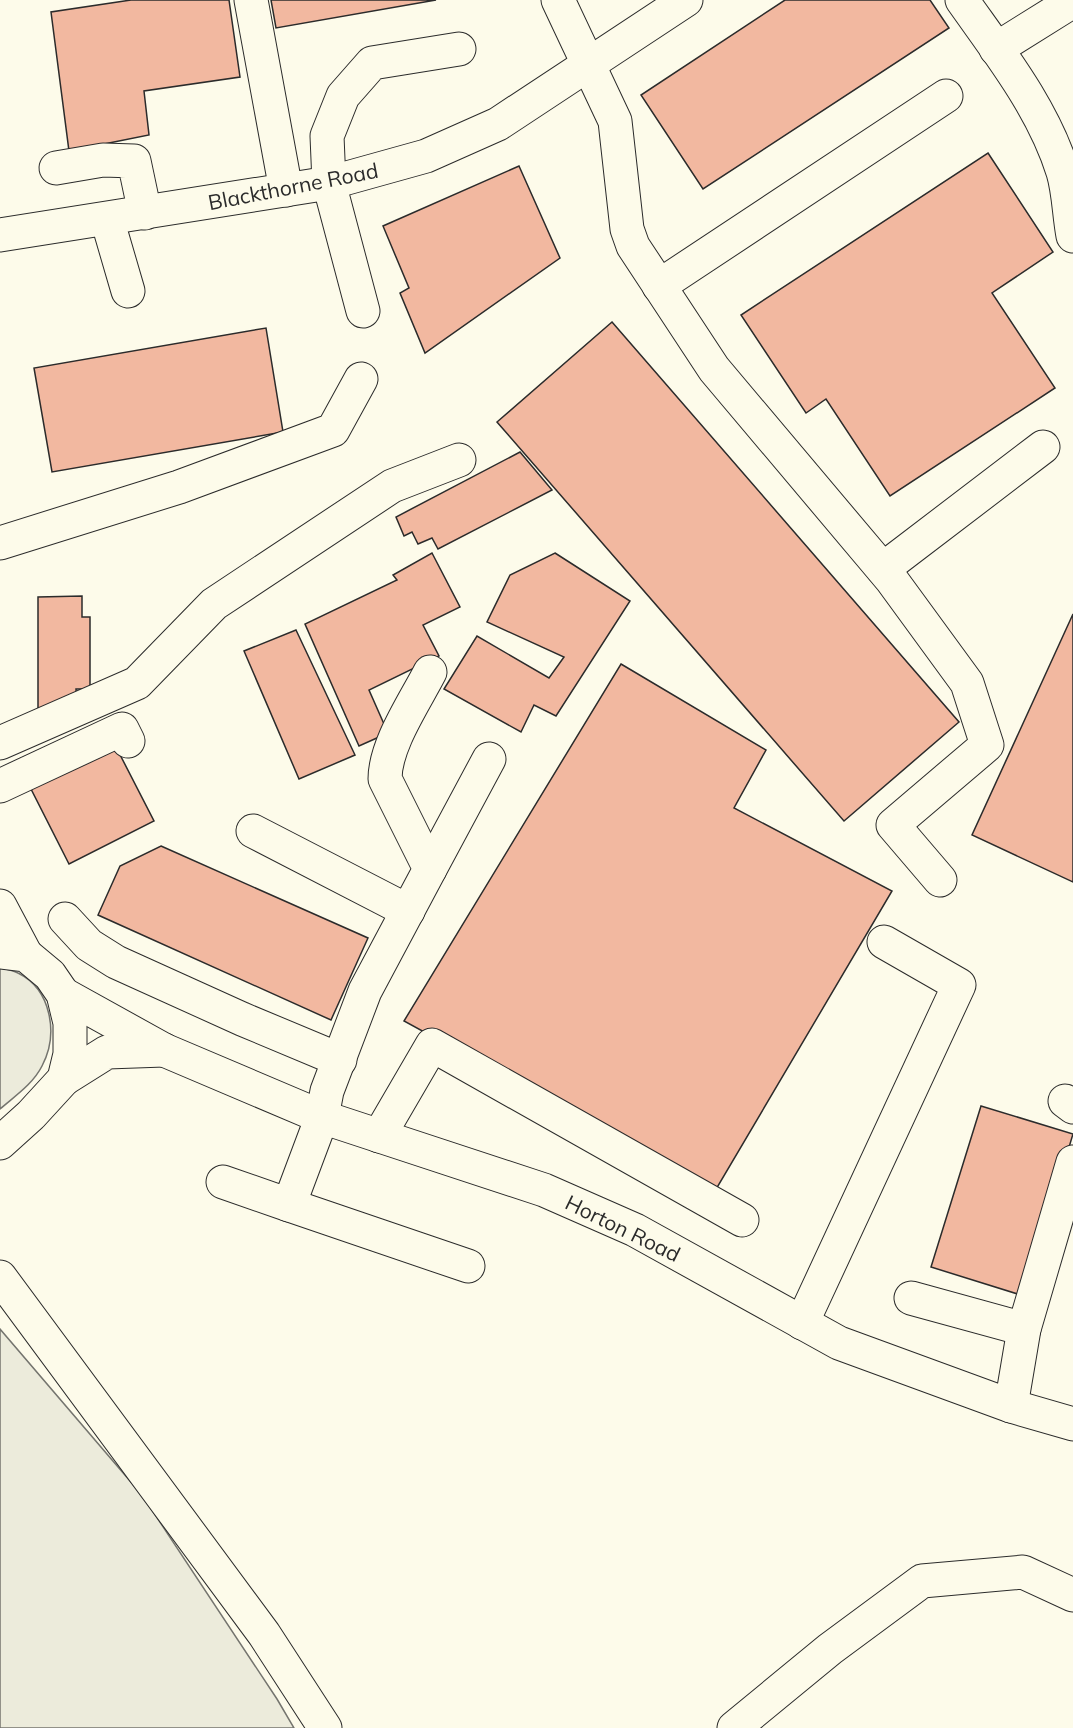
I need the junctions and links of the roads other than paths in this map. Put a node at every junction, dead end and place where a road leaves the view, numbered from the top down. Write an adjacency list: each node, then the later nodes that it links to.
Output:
1 (251, 0): 12 (street)
2 (558, 0): 8 (street)
3 (686, 0): 8 (street, Blackthorne Road)
4 (962, 0): 7 (street)
5 (1073, 2): 7 (street)
6 (459, 49): 11 (street)
7 (996, 49): 16 (street)
8 (588, 66): 11 (street, Blackthorne Road); 17 (street)
9 (946, 96): 17 (street)
10 (56, 168): 13 (street)
11 (329, 183): 12 (street, Blackthorne Road); 19 (street)
12 (286, 190): 13 (street, Blackthorne Road)
13 (145, 213): 14 (street, Blackthorne Road)
14 (107, 219): 15 (street, Blackthorne Road); 18 (street)
15 (0, 235)
16 (1073, 236)
17 (659, 286): 24 (street)
18 (128, 291)
19 (363, 311)
20 (361, 379): 23 (street)
21 (1043, 447): 24 (street)
22 (459, 460): 27 (street)
23 (0, 543)
24 (883, 569): 32 (street)
25 (430, 672): 31 (street)
26 (128, 741): 29 (street)
27 (0, 743)
28 (489, 759): 31 (street)
29 (0, 786)
30 (253, 831): 34 (street)
31 (430, 869): 34 (street)
32 (940, 880)
33 (0, 906): 37 (street)
34 (408, 911): 40 (street)
35 (65, 919): 40 (street)
36 (884, 942): 52 (street)
37 (13, 954): 38 (street)
38 (63, 994): 39 (street, Horton Road); 41 (street)
39 (164, 1050): 41 (street, Horton Road); 42 (street, Horton Road)
40 (340, 1060): 42 (street)
41 (64, 1079): 44 (street, Horton Road)
42 (322, 1117): 43 (street, Horton Road); 47 (street)
43 (379, 1136): 48 (street); 52 (street, Horton Road)
44 (0, 1143)
45 (1073, 1162): 53 (street)
46 (223, 1182): 47 (street)
47 (289, 1205): 49 (street)
48 (742, 1220)
49 (468, 1266)
50 (0, 1277): 57 (street)
51 (911, 1298): 53 (street)
52 (802, 1323): 54 (street, Horton Road)
53 (1024, 1329): 54 (street)
54 (1011, 1406): 55 (street, Horton Road)
55 (1073, 1424)
56 (1073, 1595): 58 (street)
57 (325, 1728)
58 (734, 1728)

